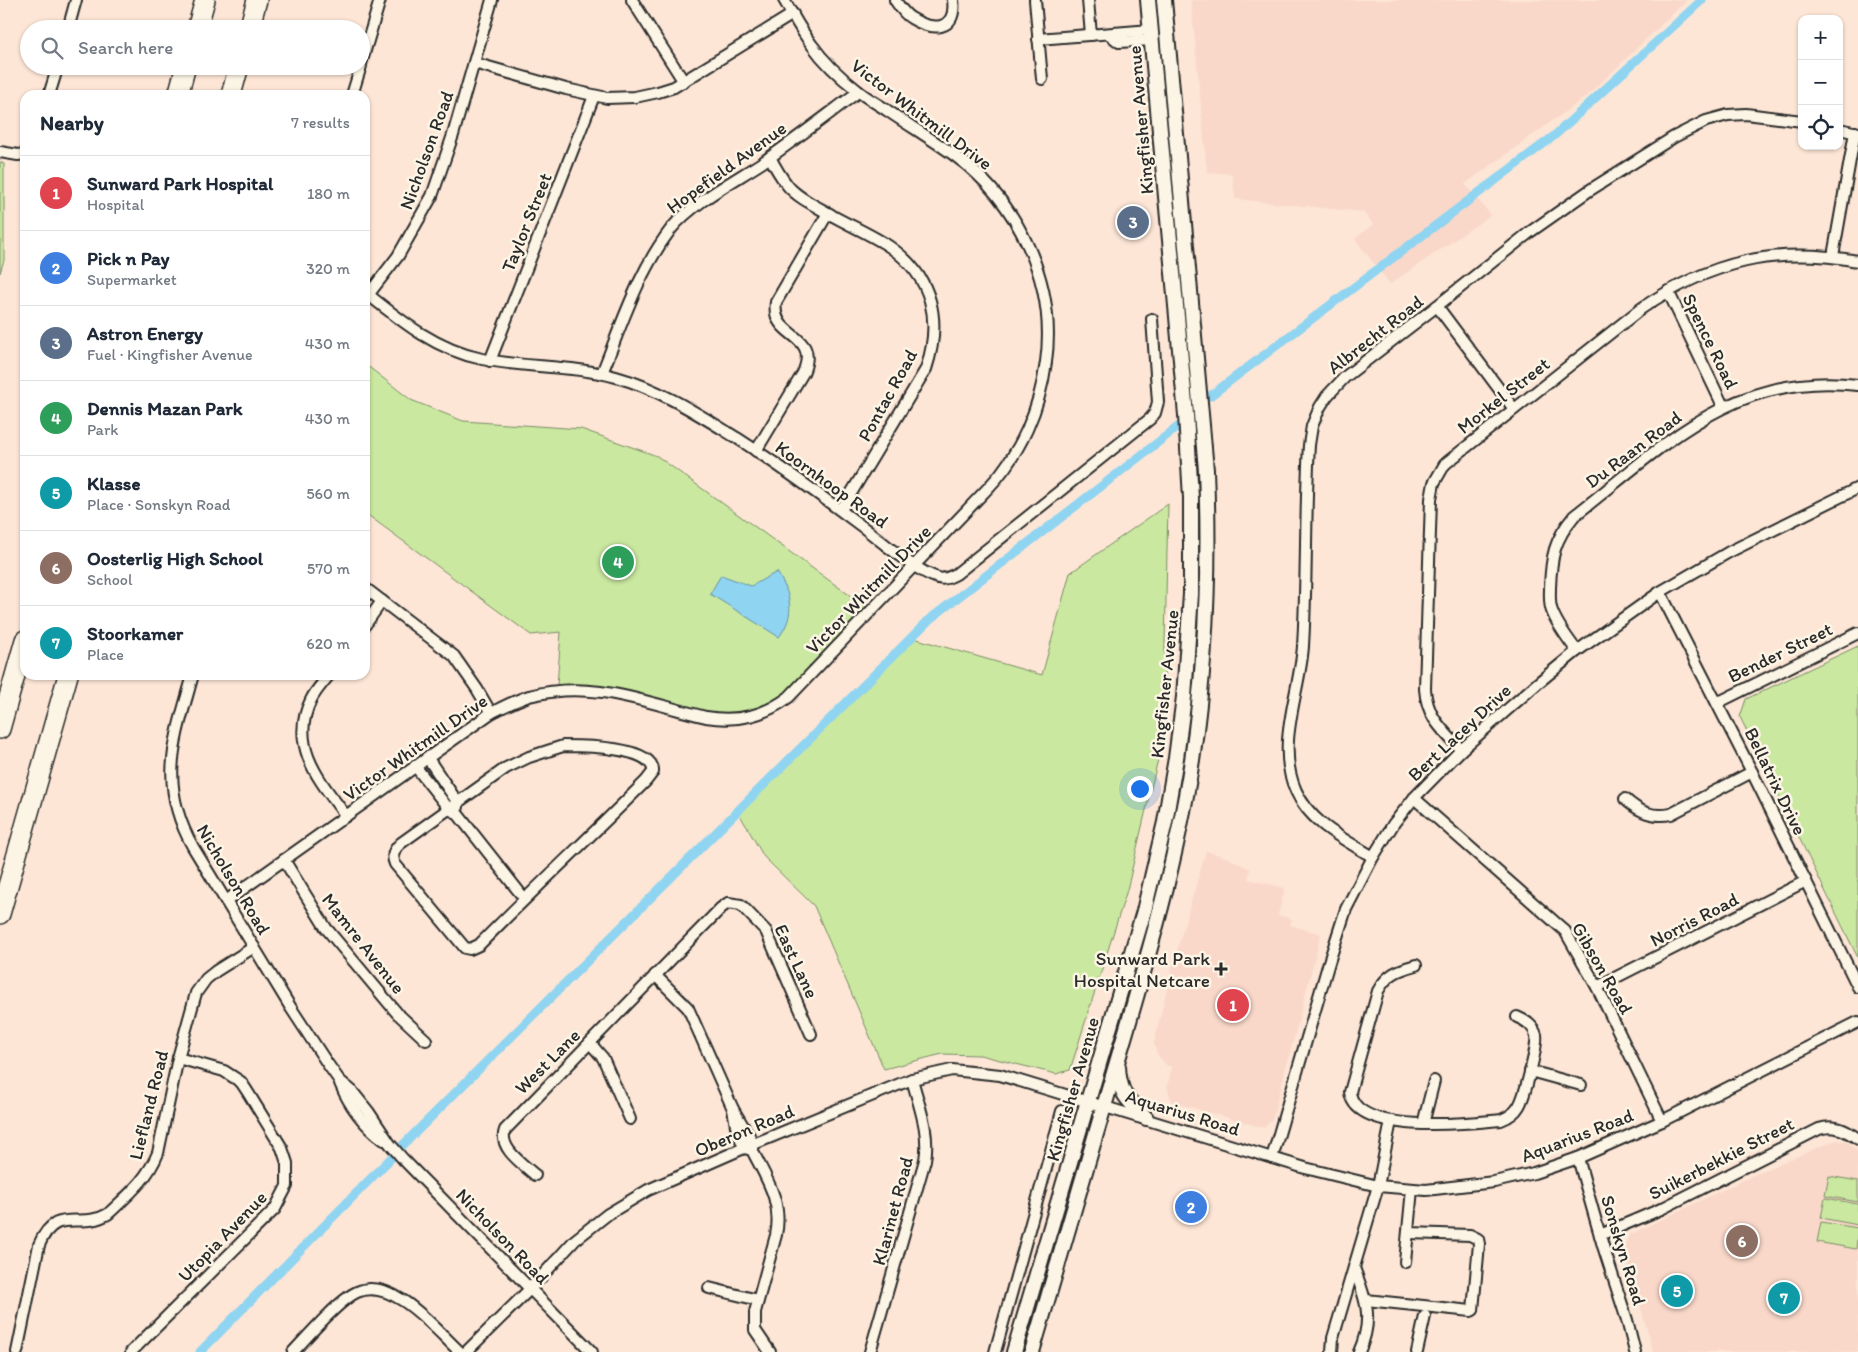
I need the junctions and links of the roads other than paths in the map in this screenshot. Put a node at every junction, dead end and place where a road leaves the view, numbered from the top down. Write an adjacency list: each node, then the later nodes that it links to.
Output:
1 (76, 0): 15 (street)
2 (205, 0): 16 (highway)
3 (258, 0): 17 (highway)
4 (380, 0): 18 (street)
5 (492, 0): 22 (street, Nicholson Road)
6 (632, 0): 28 (street)
7 (784, 0): 14 (street, Victor Whitmill Drive)
8 (895, 0): 9 (street)
9 (953, 0)
10 (1035, 0): 21 (street)
11 (1088, 0): 19 (street)
12 (1148, 0): 20 (street, Kingfisher Avenue)
13 (1164, 0): 96 (street, Kingfisher Avenue)
14 (793, 14): 28 (street); 33 (street, Victor Whitmill Drive)
15 (70, 20)
16 (199, 20)
17 (252, 20)
18 (370, 34)
19 (1092, 35): 20 (street); 21 (street)
20 (1151, 35): 101 (street, Kingfisher Avenue)
21 (1038, 39): 27 (street)
22 (474, 63): 34 (street); 44 (street, Nicholson Road)
23 (55, 75): 29 (street)
24 (184, 75): 30 (highway)
25 (237, 75): 31 (highway)
26 (358, 75): 32 (street)
27 (1042, 80)
28 (684, 82): 34 (street)
29 (51, 90)
30 (179, 90)
31 (232, 90)
32 (354, 90)
33 (858, 92): 40 (street, Hopefield Avenue); 57 (street, Victor Whitmill Drive)
34 (594, 96): 49 (street, Taylor Street)
35 (1798, 120): 47 (street, Albrecht Road)
36 (1843, 130): 37 (street)
37 (1856, 132): 42 (street)
38 (0, 152): 39 (street)
39 (20, 155)
40 (770, 156): 41 (street, Pontac Road); 50 (street, Hopefield Avenue)
41 (828, 213): 54 (street); 56 (street, Pontac Road)
42 (1833, 256): 43 (street, Morkel Street); 45 (street, Morkel Street)
43 (1858, 261)
44 (370, 290)
45 (1668, 290): 52 (street, Spence Road); 53 (street, Morkel Street)
46 (370, 298): 49 (street, Koornhoop Road)
47 (1437, 306): 53 (street); 79 (street, Albrecht Road)
48 (1152, 320): 57 (street, Koornhoop Road)
49 (490, 361): 50 (street, Koornhoop Road)
50 (602, 373): 54 (street, Koornhoop Road)
51 (1858, 385): 52 (street, Du Raan Road)
52 (1723, 406): 63 (street, Du Raan Road)
53 (1514, 408): 71 (street, Morkel Street)
54 (756, 451): 56 (street, Koornhoop Road)
55 (1858, 488): 59 (street, Bert Lacey Drive)
56 (841, 510): 57 (street, Koornhoop Road)
57 (914, 565): 69 (street, Victor Whitmill Drive)
58 (370, 592): 60 (street)
59 (1660, 592): 63 (street, Bert Lacey Drive); 68 (street, Bellatrix Drive)
60 (382, 601): 61 (street); 69 (street)
61 (370, 618)
62 (1858, 633): 68 (street, Bender Street)
63 (1577, 651): 71 (street, Bert Lacey Drive)
64 (20, 658): 70 (highway)
65 (67, 680): 84 (highway)
66 (192, 680): 83 (street, Nicholson Road)
67 (325, 680): 78 (street)
68 (1717, 703): 74 (street, Bellatrix Drive)
69 (491, 713): 72 (street, Victor Whitmill Drive)
70 (0, 728)
71 (1461, 750): 75 (street, Bert Lacey Drive)
72 (427, 758): 73 (street, Victor Whitmill Drive); 77 (street)
73 (415, 766): 77 (street); 78 (street, Victor Whitmill Drive)
74 (1752, 772): 76 (street); 81 (street, Bellatrix Drive)
75 (1414, 798): 79 (street, Bert Lacey Drive); 89 (street, Gibson Road)
76 (1624, 799)
77 (455, 809): 82 (street); 82 (street); 82 (street)
78 (346, 816): 80 (street, Victor Whitmill Drive)
79 (1372, 857): 111 (street, Bert Lacey Drive)
80 (284, 860): 83 (street, Victor Whitmill Drive); 93 (street, Mamre Avenue)
81 (1806, 881): 88 (street, Bellatrix Drive); 89 (street, Norris Road)
82 (524, 898)
83 (226, 901): 85 (street, Nicholson Road)
84 (0, 914)
85 (254, 947): 95 (street, Liefland Road); 121 (street, Nicholson Road)
86 (1416, 965): 107 (street)
87 (655, 975): 92 (street, East Lane); 94 (street, West Lane); 110 (street)
88 (1858, 987)
89 (1597, 988): 106 (street, Gibson Road)
90 (1517, 1017): 97 (street)
91 (1858, 1022): 106 (street, Aquarius Road)
92 (811, 1034)
93 (426, 1040)
94 (590, 1042): 105 (street); 113 (street, West Lane)
95 (178, 1058): 125 (street, Liefland Road); 126 (street, Utopia Avenue)
96 (1118, 1058): 102 (street, Kingfisher Avenue); 104 (street)
97 (1530, 1071): 100 (street); 108 (street)
98 (912, 1079): 101 (street, Oberon Road); 110 (street, Oberon Road); 132 (street, Klarinet Road)
99 (1434, 1081): 108 (street)
100 (1581, 1085)
101 (1088, 1102): 102 (street, Aquarius Road); 134 (street, Kingfisher Avenue)
102 (1104, 1106): 104 (street, Aquarius Road); 135 (street, Kingfisher Avenue)
103 (1062, 1111): 133 (street)
104 (1146, 1118): 111 (street, Aquarius Road)
105 (630, 1119)
106 (1662, 1120): 112 (street, Aquarius Road)
107 (1391, 1121): 108 (street); 114 (street)
108 (1422, 1124)
109 (1858, 1139): 117 (street, Suikerbekkie Street)
110 (750, 1147): 121 (street, Oberon Road); 122 (street)
111 (1272, 1158): 114 (street, Aquarius Road)
112 (1578, 1158): 115 (street, Aquarius Road); 117 (street, Sonskyn Road)
113 (535, 1175)
114 (1378, 1186): 115 (street, Aquarius Road); 119 (street)
115 (1412, 1189): 116 (street)
116 (1409, 1233): 118 (street); 123 (street)
117 (1600, 1235): 139 (street, Sonskyn Road)
118 (1405, 1262)
119 (1354, 1268): 123 (street); 136 (street)
120 (709, 1288): 122 (street)
121 (530, 1289): 129 (street, Oberon Road); 130 (street, Nicholson Road)
122 (758, 1300): 131 (street)
123 (1366, 1300): 137 (street)
124 (1424, 1316): 138 (street)
125 (17, 1352)
126 (131, 1352)
127 (292, 1352): 128 (street)
128 (460, 1352)
129 (466, 1352)
130 (592, 1352)
131 (770, 1352)
132 (870, 1352)
133 (995, 1352)
134 (1014, 1352)
135 (1032, 1352)
136 (1332, 1352)
137 (1359, 1352)
138 (1417, 1352)
139 (1635, 1352)

